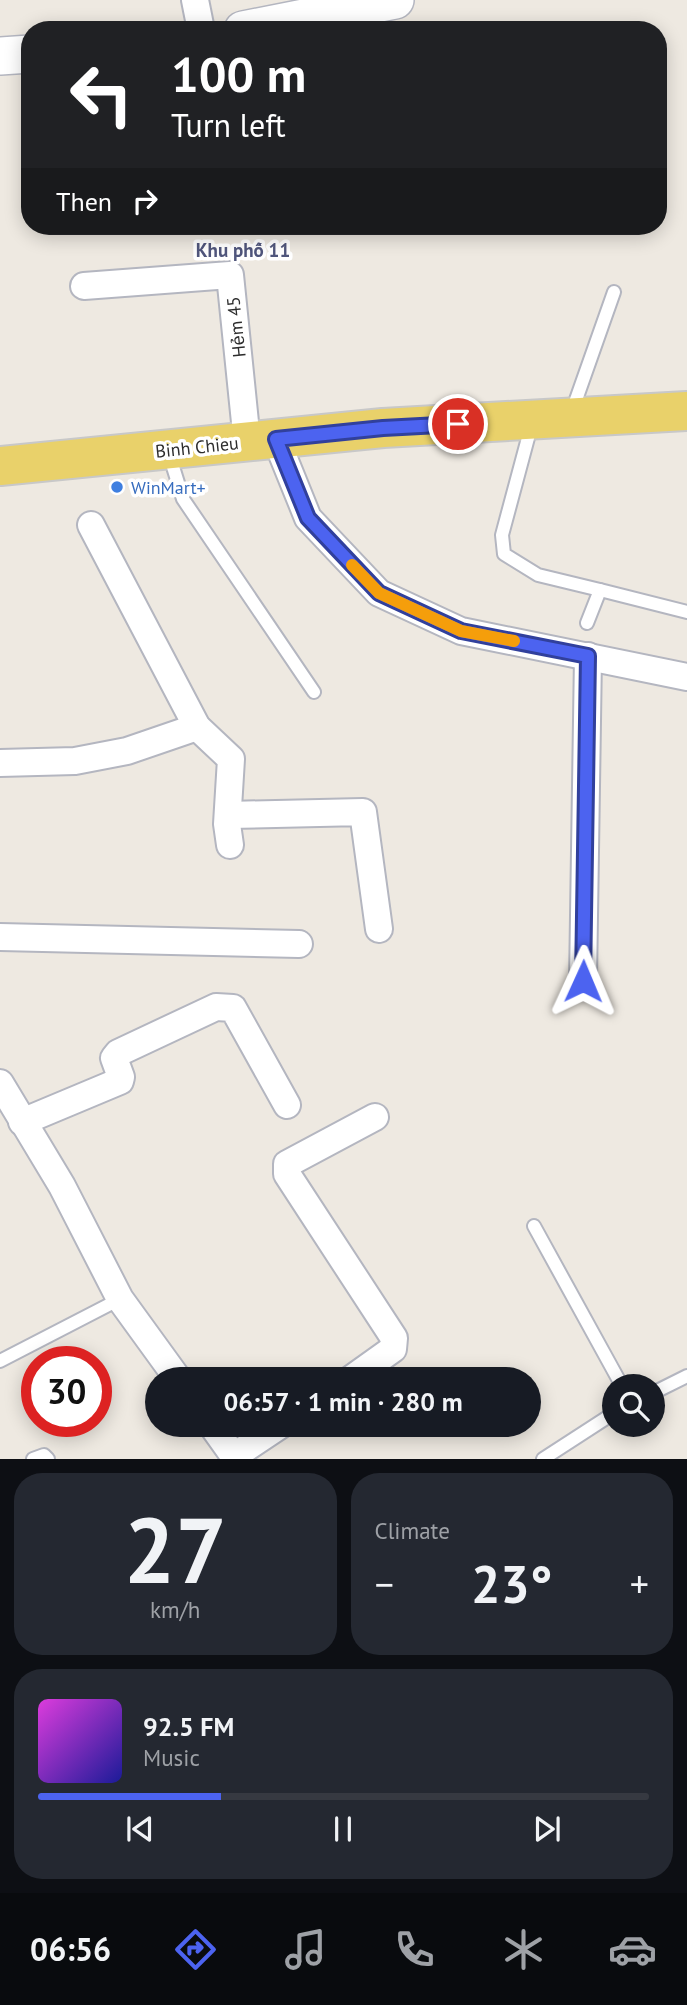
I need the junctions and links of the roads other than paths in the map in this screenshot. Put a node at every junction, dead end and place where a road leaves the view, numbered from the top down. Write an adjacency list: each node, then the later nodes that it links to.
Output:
1 (195, 0): 3 (street)
2 (396, 0): 4 (main road)
3 (199, 21)
4 (309, 21)
5 (21, 54): 6 (main road)
6 (0, 55)
7 (84, 286): 11 (street, Hẻm 45)
8 (614, 292): 10 (lane)
9 (687, 411): 10 (main road, Binh Chieu)
10 (552, 418): 11 (main road, Binh Chieu); 15 (lane)
11 (262, 440): 12 (main road, Binh Chieu); 18 (street)
12 (168, 450): 13 (main road, Binh Chieu); 20 (lane)
13 (0, 466)
14 (91, 525): 21 (street)
15 (600, 590): 16 (lane); 17 (lane)
16 (687, 612)
17 (587, 623)
18 (588, 656): 19 (street); 28 (street)
19 (687, 677)
20 (314, 692)
21 (197, 727): 22 (street); 23 (street)
22 (0, 764)
23 (228, 815): 24 (street); 25 (street)
24 (230, 845)
25 (379, 929)
26 (0, 937): 27 (street)
27 (299, 944)
28 (583, 981)
29 (0, 1083): 32 (street)
30 (286, 1105): 32 (street)
31 (375, 1117): 37 (street)
32 (22, 1122): 34 (street)
33 (534, 1227): 38 (lane)
34 (120, 1299): 35 (lane); 36 (street)
35 (0, 1361)
36 (169, 1367)
37 (368, 1367)
38 (615, 1374)
39 (687, 1376): 40 (lane)
40 (665, 1387)
41 (602, 1421): 47 (lane)
42 (220, 1437): 44 (street)
43 (264, 1437): 44 (street)
44 (235, 1458)
45 (33, 1459): 46 (lane)
46 (48, 1459)
47 (543, 1459)

